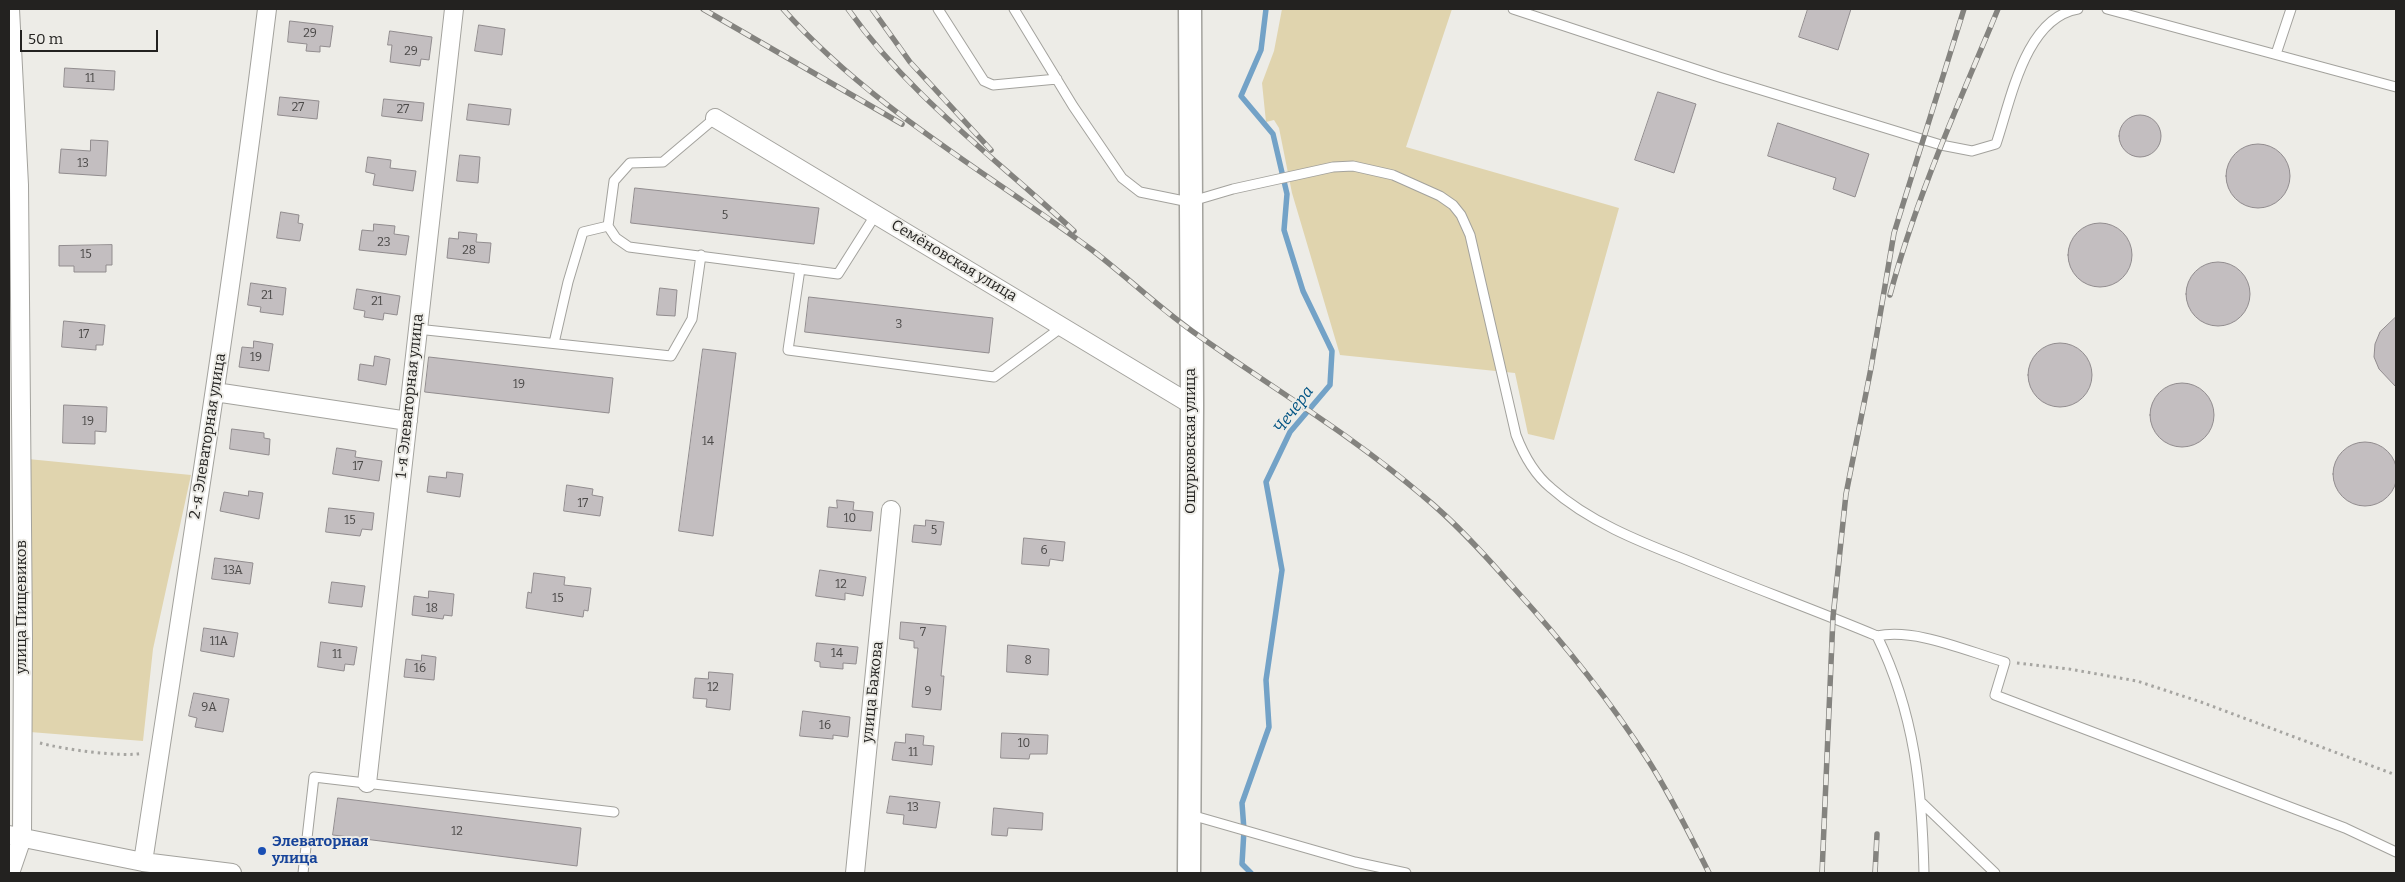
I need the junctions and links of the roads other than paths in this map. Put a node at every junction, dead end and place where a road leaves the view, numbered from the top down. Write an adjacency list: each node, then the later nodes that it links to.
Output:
1 (10, 9): 32 (street, улица Пищевиков)
2 (267, 9): 23 (street, 2-я Элеваторная улица)
3 (454, 9): 21 (street, 1-я Элеваторная улица)
4 (938, 9): 12 (lane)
5 (1014, 9): 12 (lane)
6 (1190, 9): 15 (street, Ошурковская улица)
7 (1513, 9): 8 (lane)
8 (2078, 9)
9 (2107, 9): 11 (lane)
10 (2291, 9): 11 (lane)
11 (2276, 54): 13 (lane)
12 (1057, 79): 15 (lane)
13 (2396, 87)
14 (715, 118): 16 (street, Семёновская улица); 17 (lane)
15 (1190, 202): 24 (street, Ошурковская улица); 27 (lane)
16 (876, 214): 19 (lane); 20 (street, Семёновская улица)
17 (608, 226): 18 (lane); 22 (lane)
18 (701, 256): 19 (lane); 22 (lane)
19 (800, 268): 20 (lane)
20 (1062, 328): 24 (street, Семёновская улица)
21 (417, 329): 22 (lane); 25 (street, 1-я Элеваторная улица)
22 (554, 343)
23 (215, 392): 25 (street); 34 (street, 2-я Элеваторная улица)
24 (1192, 405): 31 (street, Ошурковская улица)
25 (408, 421): 28 (street, 1-я Элеваторная улица)
26 (891, 510): 38 (street, улица Бажова)
27 (1877, 636): 29 (lane); 33 (lane)
28 (367, 783): 30 (lane); 37 (lane)
29 (1922, 803): 41 (lane); 42 (lane)
30 (614, 812)
31 (1190, 815): 39 (street, Ошурковская улица); 40 (lane)
32 (15, 836): 34 (street); 35 (street, улица Пищевиков)
33 (2396, 852)
34 (144, 862): 36 (street)
35 (10, 873)
36 (232, 873)
37 (303, 873)
38 (855, 873)
39 (1189, 873)
40 (1406, 873)
41 (1924, 873)
42 (1995, 873)

